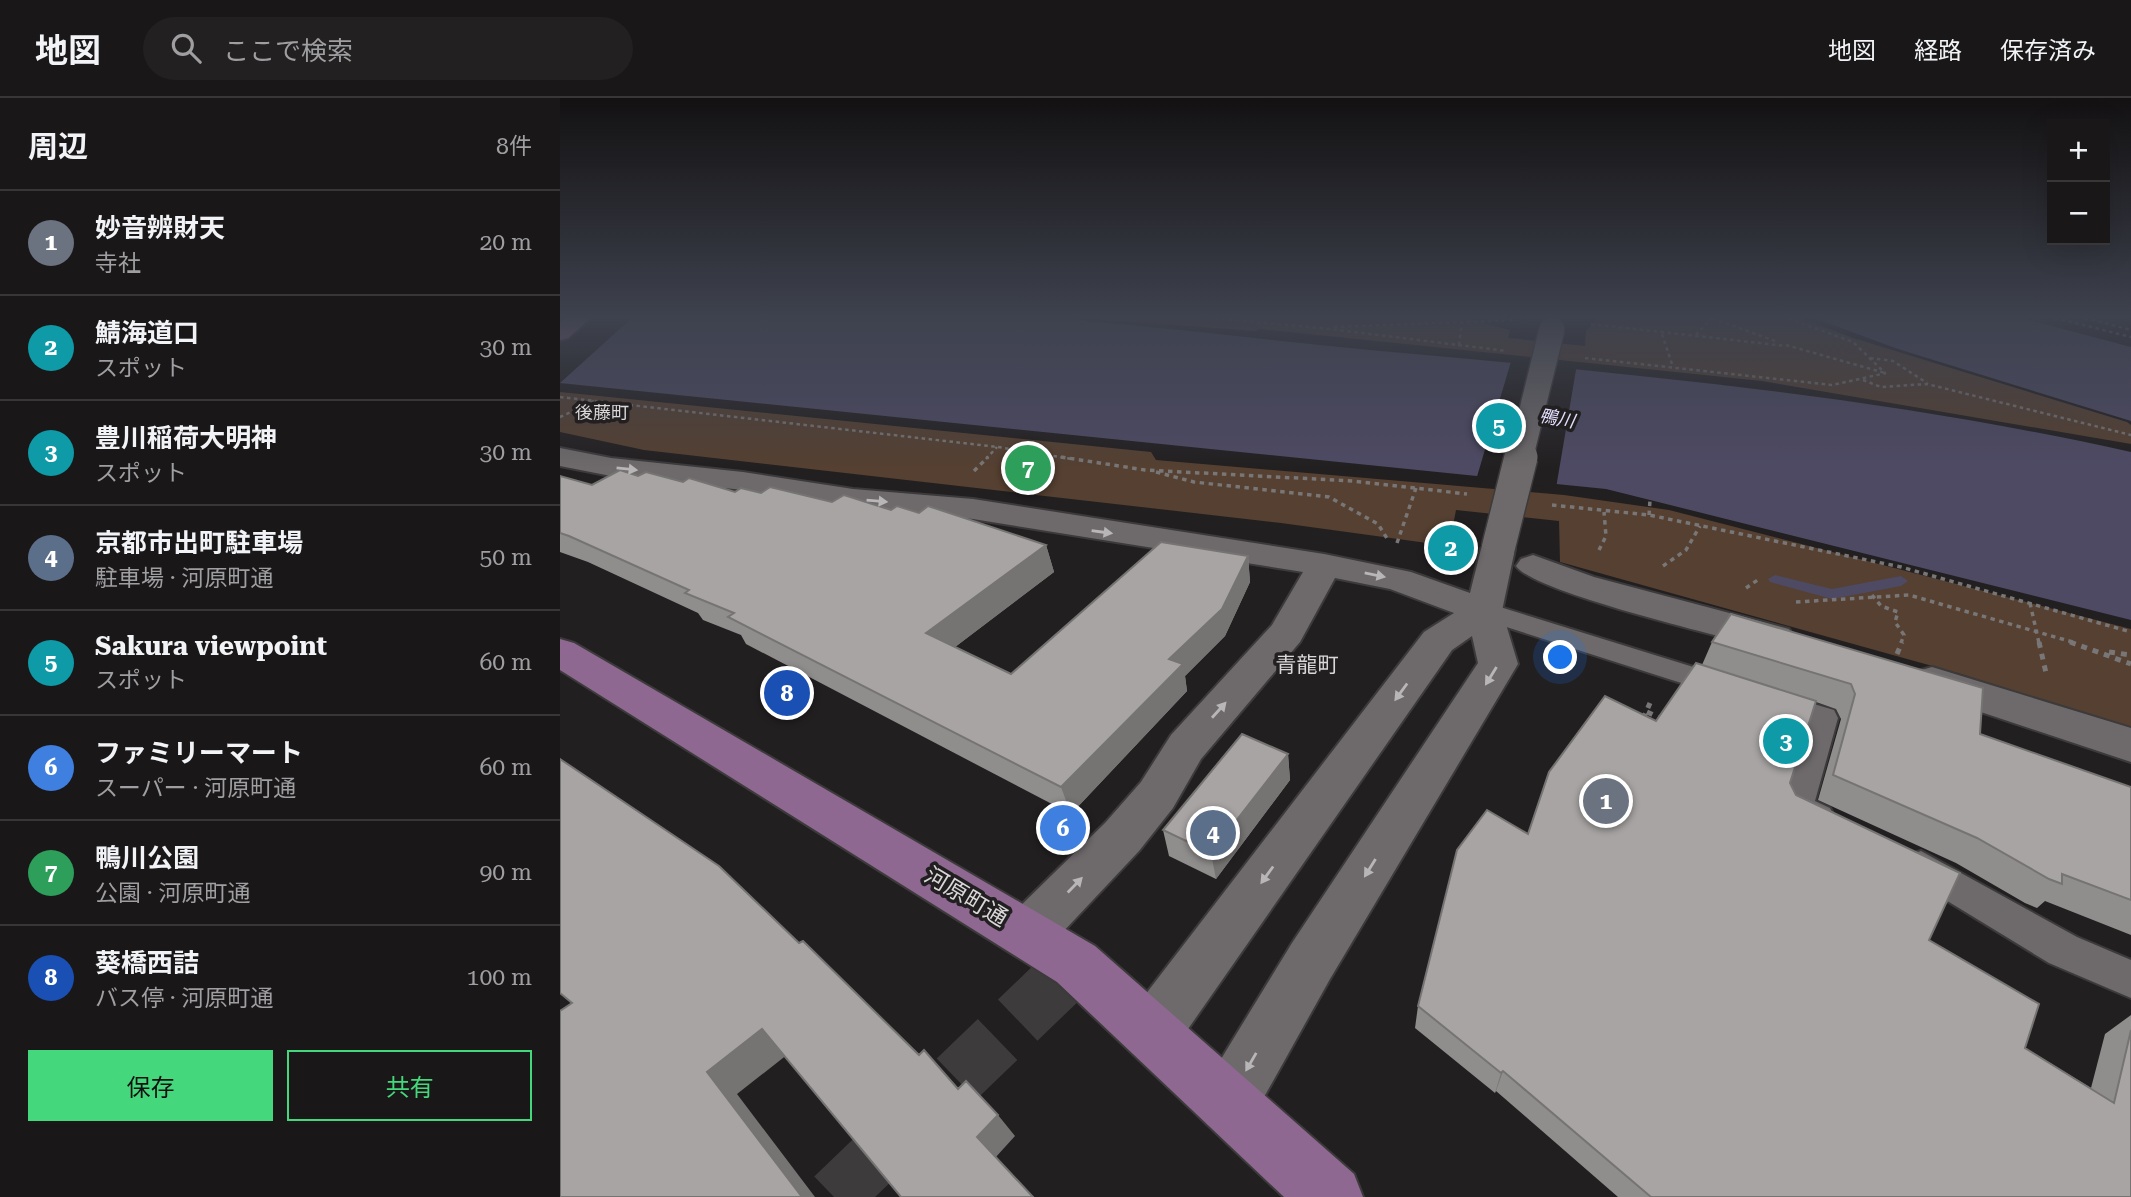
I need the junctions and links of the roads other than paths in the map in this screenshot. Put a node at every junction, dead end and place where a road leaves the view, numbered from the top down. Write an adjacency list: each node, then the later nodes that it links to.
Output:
1 (1534, 367): 5 (street, bridge)
2 (560, 457): 3 (street, one-way to 3)
3 (1324, 565): 5 (street, one-way to 5); 12 (street, one-way to 3)
4 (1533, 566): 6 (street)
5 (1484, 611): 10 (lane); 14 (street, one-way to 14); 15 (street, one-way to 15)
6 (1805, 647)
7 (560, 652): 12 (main road, 河原町通)
8 (1898, 662): 9 (street)
9 (2131, 745)
10 (1845, 831)
11 (1893, 853): 13 (lane)
12 (1027, 934): 14 (main road, 河原町通)
13 (2131, 979)
14 (1152, 1032): 15 (main road, 河原町通)
15 (1228, 1102): 16 (main road, 河原町通)
16 (1331, 1197)

